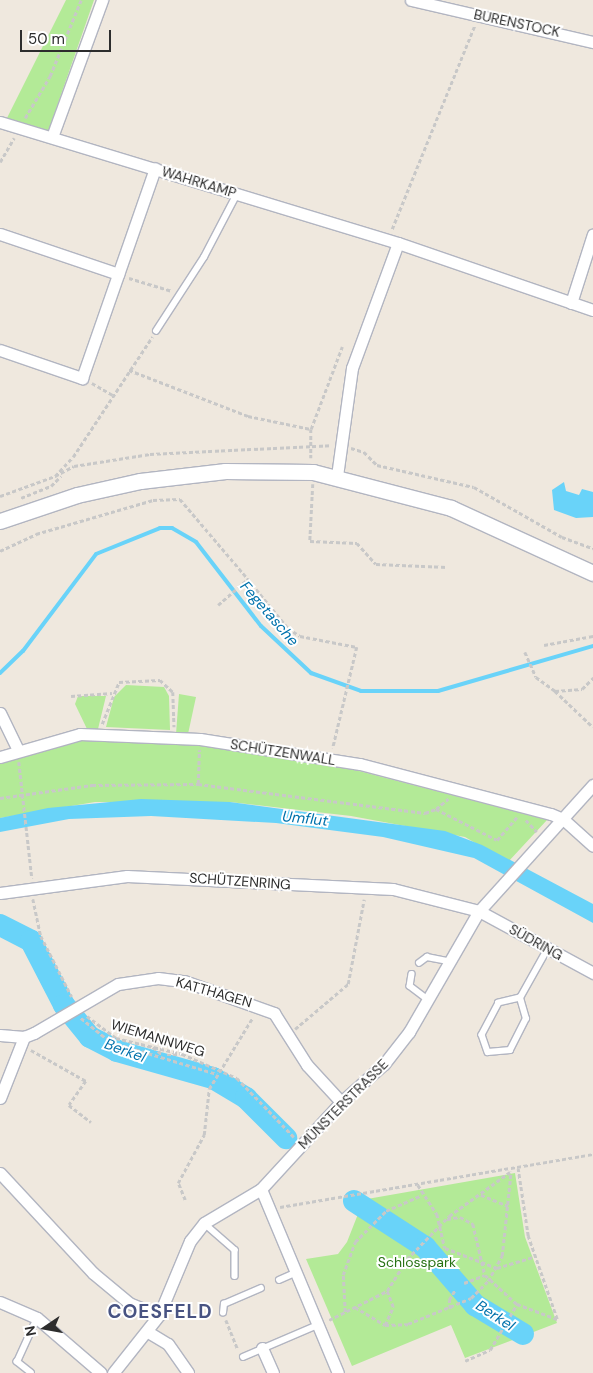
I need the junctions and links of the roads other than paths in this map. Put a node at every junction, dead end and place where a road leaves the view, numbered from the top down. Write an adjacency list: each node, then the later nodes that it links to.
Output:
1 (102, 0): 5 (street)
2 (411, 0): 3 (street, BURENSTOCK)
3 (593, 42)
4 (0, 122): 5 (street, WAHRKAMP)
5 (52, 137): 6 (street, WAHRKAMP)
6 (155, 168): 7 (street, WAHRKAMP); 11 (street)
7 (236, 194): 10 (street, WAHRKAMP); 14 (lane)
8 (0, 234): 11 (street)
9 (593, 234): 12 (street)
10 (398, 243): 12 (street, WAHRKAMP); 16 (street)
11 (118, 274): 15 (street)
12 (571, 303): 13 (street, WAHRKAMP)
13 (593, 310)
14 (156, 331)
15 (0, 350)
16 (337, 476): 17 (street); 18 (street)
17 (0, 521)
18 (593, 573)
19 (0, 713): 20 (street)
20 (18, 750): 21 (street, SCHÜTZENWALL); 23 (street, SCHÜTZENWALL)
21 (0, 758)
22 (593, 785): 23 (street, MÜNSTERSTRASSE)
23 (563, 819): 24 (street); 26 (street, MÜNSTERSTRASSE)
24 (593, 846)
25 (0, 893): 26 (street, SCHÜTZENRING)
26 (479, 911): 27 (street, SÜDRING); 28 (street, MÜNSTERSTRASSE)
27 (548, 948): 30 (street, SÜDRING); 32 (lane)
28 (447, 961): 29 (lane); 33 (street, MÜNSTERSTRASSE)
29 (419, 963)
30 (593, 973)
31 (412, 974): 33 (lane)
32 (520, 998): 32 (lane)
33 (427, 999): 37 (street, MÜNSTERSTRASSE)
34 (0, 1034): 35 (street)
35 (22, 1041): 36 (street); 37 (street, KATTHAGEN)
36 (0, 1098)
37 (341, 1102): 39 (street, MÜNSTERSTRASSE)
38 (0, 1174): 47 (street)
39 (261, 1190): 40 (street, MÜNSTERSTRASSE); 41 (street)
40 (204, 1223): 42 (lane); 47 (street, MÜNSTERSTRASSE)
41 (297, 1272): 43 (lane); 49 (street)
42 (235, 1276)
43 (279, 1280)
44 (260, 1288): 46 (lane)
45 (0, 1302): 48 (street)
46 (223, 1313)
47 (159, 1316): 50 (street, MÜNSTERSTRASSE)
48 (37, 1318): 53 (lane); 54 (street)
49 (318, 1325): 51 (lane); 58 (street)
50 (148, 1332): 55 (street, MÜNSTERSTRASSE); 56 (street)
51 (262, 1348): 52 (lane); 57 (street)
52 (241, 1355)
53 (31, 1373)
54 (101, 1373)
55 (114, 1373)
56 (188, 1373)
57 (273, 1373)
58 (338, 1373)

